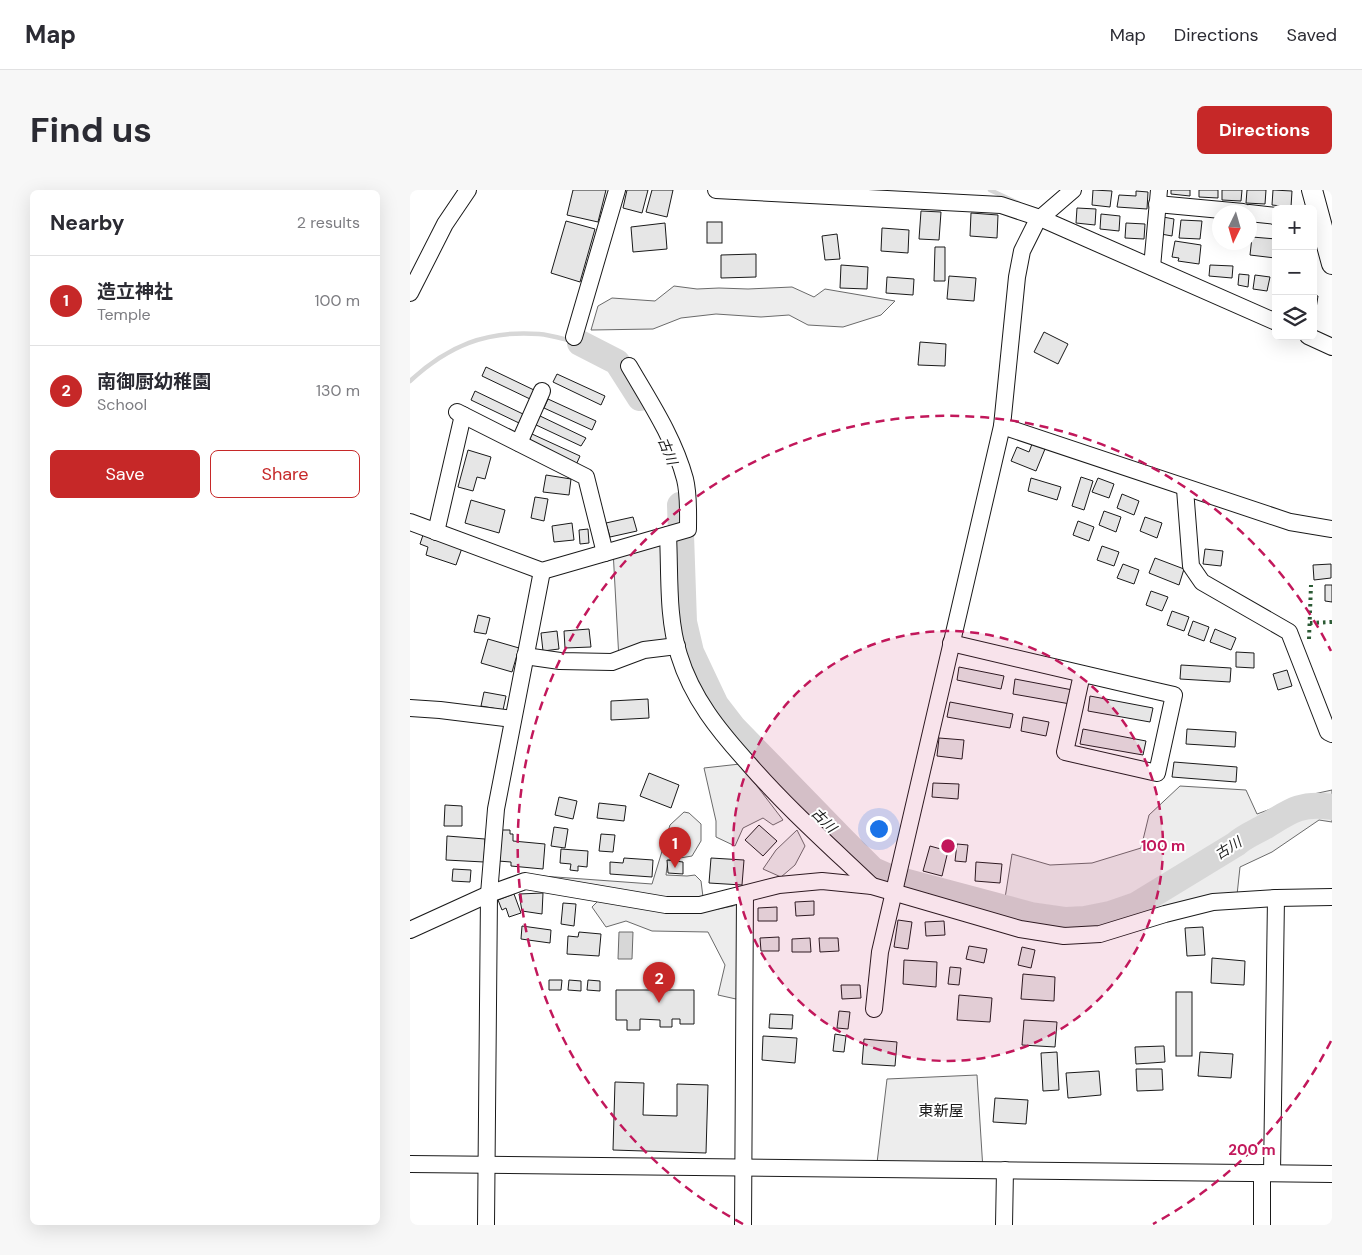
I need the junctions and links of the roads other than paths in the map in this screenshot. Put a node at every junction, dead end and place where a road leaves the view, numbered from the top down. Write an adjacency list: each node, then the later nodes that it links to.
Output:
1 (468, 190): 16 (street)
2 (616, 190): 18 (street)
3 (716, 190): 6 (street)
4 (1073, 190): 12 (street)
5 (1312, 190): 8 (main road)
6 (928, 196): 12 (street)
7 (1158, 197): 9 (street); 15 (street)
8 (1314, 205)
9 (1212, 207)
10 (1257, 214): 11 (street)
11 (1272, 216)
12 (1040, 218): 15 (street); 23 (street)
13 (1317, 220): 14 (main road)
14 (1332, 264)
15 (1152, 267): 17 (street)
16 (410, 293)
17 (1272, 320)
18 (574, 337)
19 (1317, 340): 20 (street)
20 (1332, 347)
21 (629, 366): 29 (street)
22 (542, 391): 24 (street)
23 (1002, 426): 25 (street); 32 (street)
24 (519, 444): 28 (street); 30 (street)
25 (1185, 488): 27 (street); 38 (street)
26 (410, 522): 28 (street)
27 (1332, 529)
28 (436, 532): 31 (street)
29 (668, 535): 30 (street); 33 (street)
30 (605, 552): 31 (street)
31 (542, 571): 34 (street)
32 (951, 643): 35 (street); 40 (street)
33 (676, 646): 34 (street); 39 (street)
34 (526, 656): 37 (street)
35 (1082, 674): 35 (street)
36 (410, 708): 37 (street)
37 (513, 719): 41 (street)
38 (1332, 734)
39 (872, 886): 40 (street); 42 (street)
40 (893, 892): 44 (street); 46 (street)
41 (489, 894): 42 (street); 45 (street); 48 (street)
42 (745, 894): 49 (street)
43 (1332, 897): 44 (street)
44 (1276, 898): 51 (street)
45 (410, 930)
46 (874, 1009)
47 (410, 1164): 48 (street)
48 (486, 1164): 49 (street); 53 (street)
49 (744, 1168): 50 (street); 54 (street)
50 (1004, 1170): 51 (street); 55 (street)
51 (1267, 1173): 52 (street); 56 (street)
52 (1332, 1174)
53 (486, 1225)
54 (743, 1225)
55 (1004, 1225)
56 (1262, 1225)

